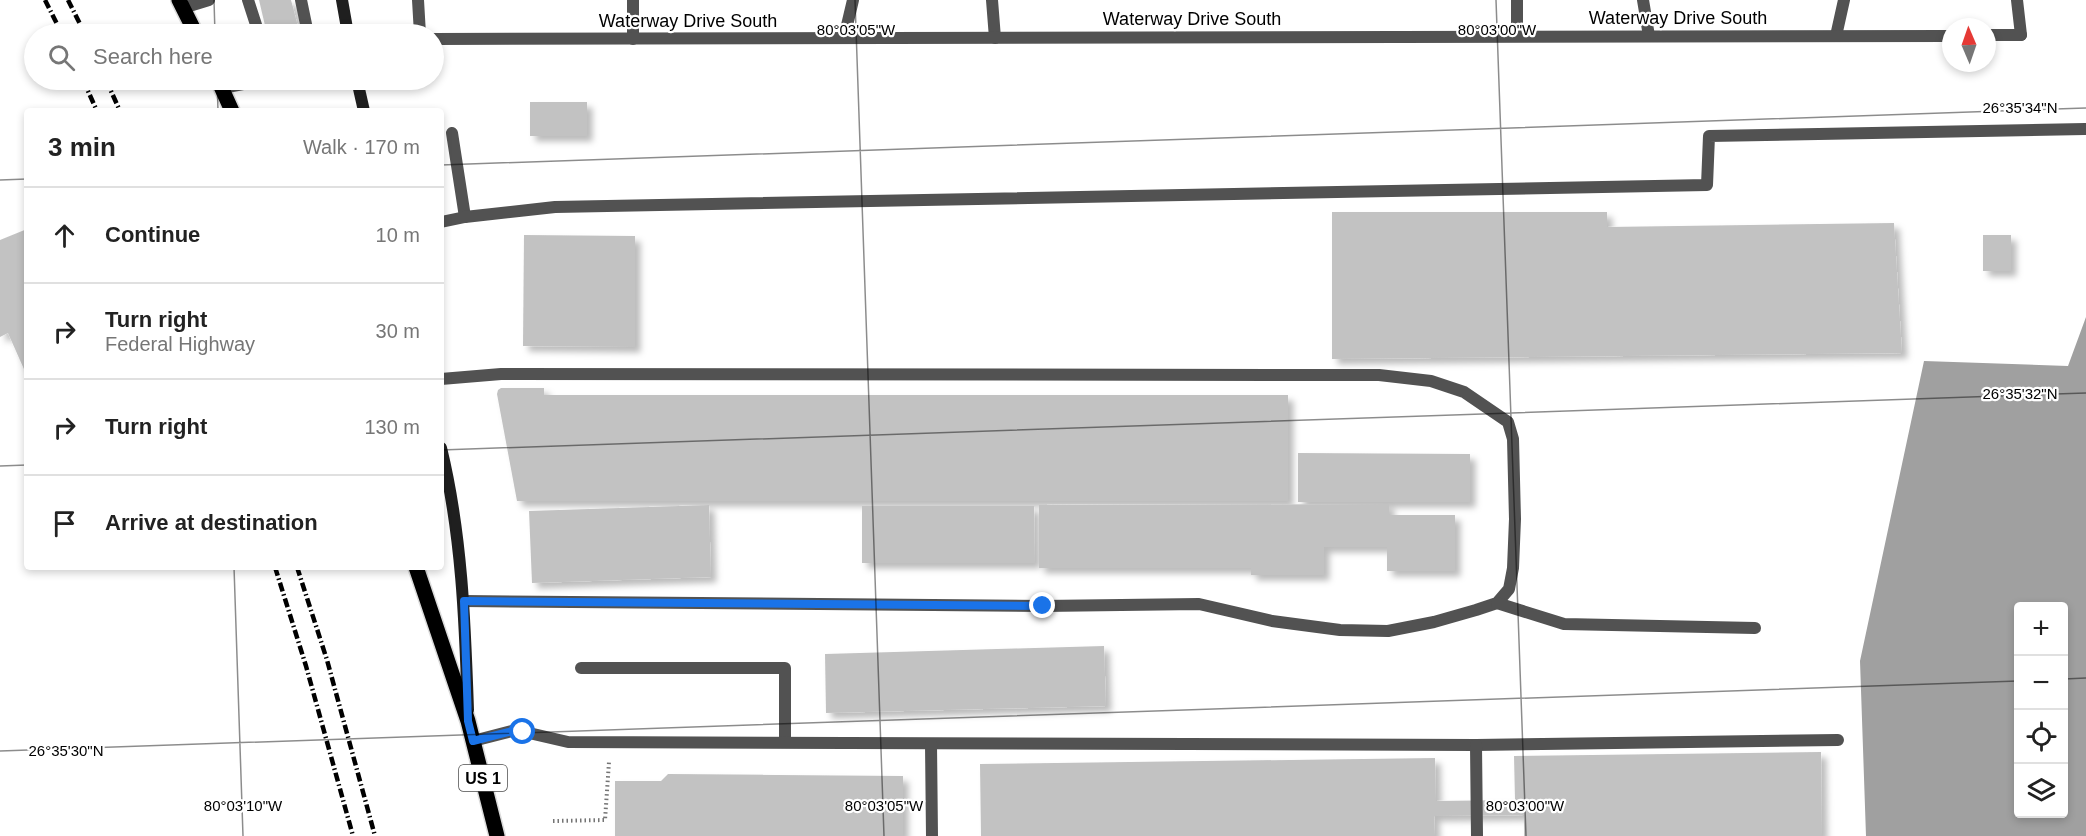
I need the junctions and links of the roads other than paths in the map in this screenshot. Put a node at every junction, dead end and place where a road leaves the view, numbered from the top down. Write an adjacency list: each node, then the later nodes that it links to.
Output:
1 (209, 0): 13 (street)
2 (248, 0): 15 (street)
3 (301, 0): 16 (street)
4 (342, 0): 17 (main road)
5 (418, 0): 18 (street)
6 (633, 0): 27 (street)
7 (853, 0): 24 (street)
8 (992, 0): 25 (street)
9 (1517, 0): 20 (street)
10 (1643, 0): 21 (street)
11 (1844, 0): 22 (street)
12 (2017, 0): 19 (street)
13 (181, 4): 14 (main road)
14 (191, 24)
15 (256, 24)
16 (306, 24)
17 (346, 24)
18 (419, 24)
19 (1996, 35)
20 (1517, 36): 21 (street, Waterway Drive South); 25 (street, Waterway Drive South)
21 (1649, 36): 22 (street, Waterway Drive South)
22 (1836, 36): 23 (street, Waterway Drive South)
23 (1942, 36)
24 (844, 38): 25 (street, Waterway Drive South); 27 (street, Waterway Drive South)
25 (994, 38)
26 (444, 39): 27 (street, Waterway Drive South)
27 (633, 39)
28 (223, 90): 30 (main road)
29 (359, 90): 31 (main road)
30 (231, 108)
31 (363, 108)
32 (2085, 129): 34 (street)
33 (452, 133): 34 (street)
34 (465, 217): 35 (street)
35 (444, 221)
36 (444, 379): 40 (street)
37 (444, 460): 39 (main road)
38 (417, 570): 43 (main road, US 1)
39 (464, 601): 40 (street); 43 (main road)
40 (1497, 603): 41 (street)
41 (1755, 628)
42 (581, 668): 46 (street)
43 (468, 721): 45 (main road, US 1)
44 (1838, 740): 48 (street)
45 (473, 741): 46 (street); 49 (main road, US 1)
46 (786, 742): 47 (street)
47 (932, 744): 48 (street); 50 (street)
48 (1476, 745): 51 (street)
49 (497, 836)
50 (932, 836)
51 (1477, 836)

